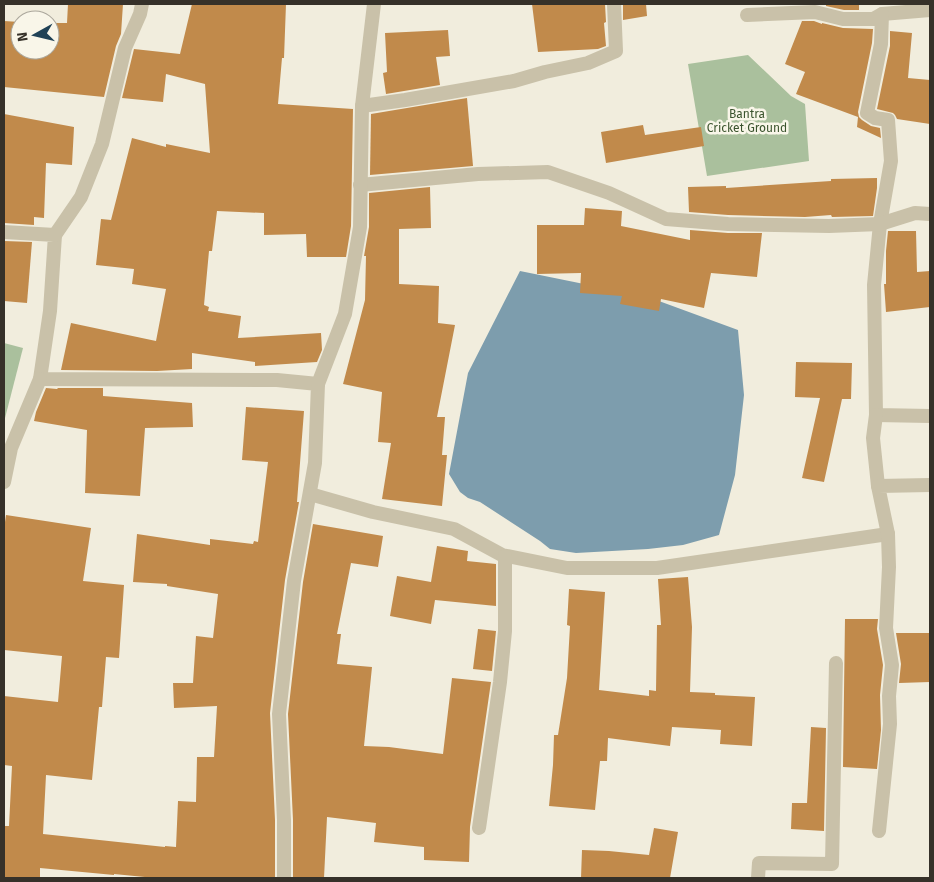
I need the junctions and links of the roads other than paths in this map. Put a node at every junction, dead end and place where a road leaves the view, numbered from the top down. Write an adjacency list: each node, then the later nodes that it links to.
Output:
1 (142, 4): 13 (street)
2 (374, 4): 8 (street)
3 (614, 4): 8 (street)
4 (816, 8): 6 (street); 7 (street)
5 (930, 10): 6 (street)
6 (882, 14): 11 (street)
7 (747, 15)
8 (362, 106): 9 (street)
9 (360, 184): 11 (street); 15 (street)
10 (930, 214): 11 (street)
11 (880, 224): 16 (street)
12 (4, 232): 13 (street)
13 (55, 235): 14 (street)
14 (40, 379): 15 (street); 18 (street)
15 (318, 384): 21 (street)
16 (876, 415): 17 (street); 20 (street)
17 (930, 416)
18 (4, 482)
19 (930, 485): 20 (street)
20 (878, 486): 22 (street)
21 (310, 494): 23 (street); 27 (street)
22 (888, 534): 23 (street); 26 (street)
23 (505, 556): 25 (street)
24 (836, 663): 28 (street)
25 (479, 828)
26 (879, 831)
27 (284, 878)
28 (758, 878)

